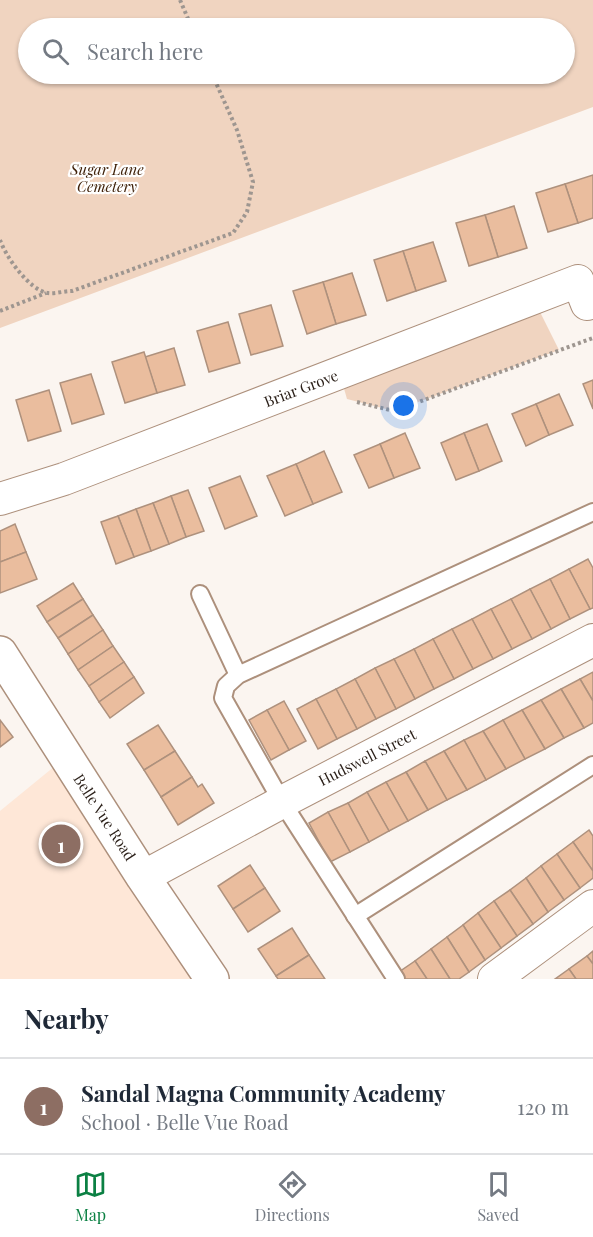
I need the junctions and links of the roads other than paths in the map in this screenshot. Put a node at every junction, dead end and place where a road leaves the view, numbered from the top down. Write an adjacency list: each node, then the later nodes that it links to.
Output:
1 (586, 304): 2 (street, Briar Grove)
2 (0, 499)
3 (593, 512): 7 (lane)
4 (200, 594): 7 (lane)
5 (593, 640): 9 (street, Hudswell Street)
6 (2, 660): 10 (street, Belle Vue Road)
7 (238, 675): 9 (lane)
8 (593, 765): 12 (lane)
9 (282, 802): 10 (street, Hudswell Street); 12 (lane)
10 (143, 877): 13 (street, Belle Vue Road)
11 (593, 906): 15 (street)
12 (355, 916): 14 (lane)
13 (208, 977)
14 (396, 979)
15 (494, 979)

